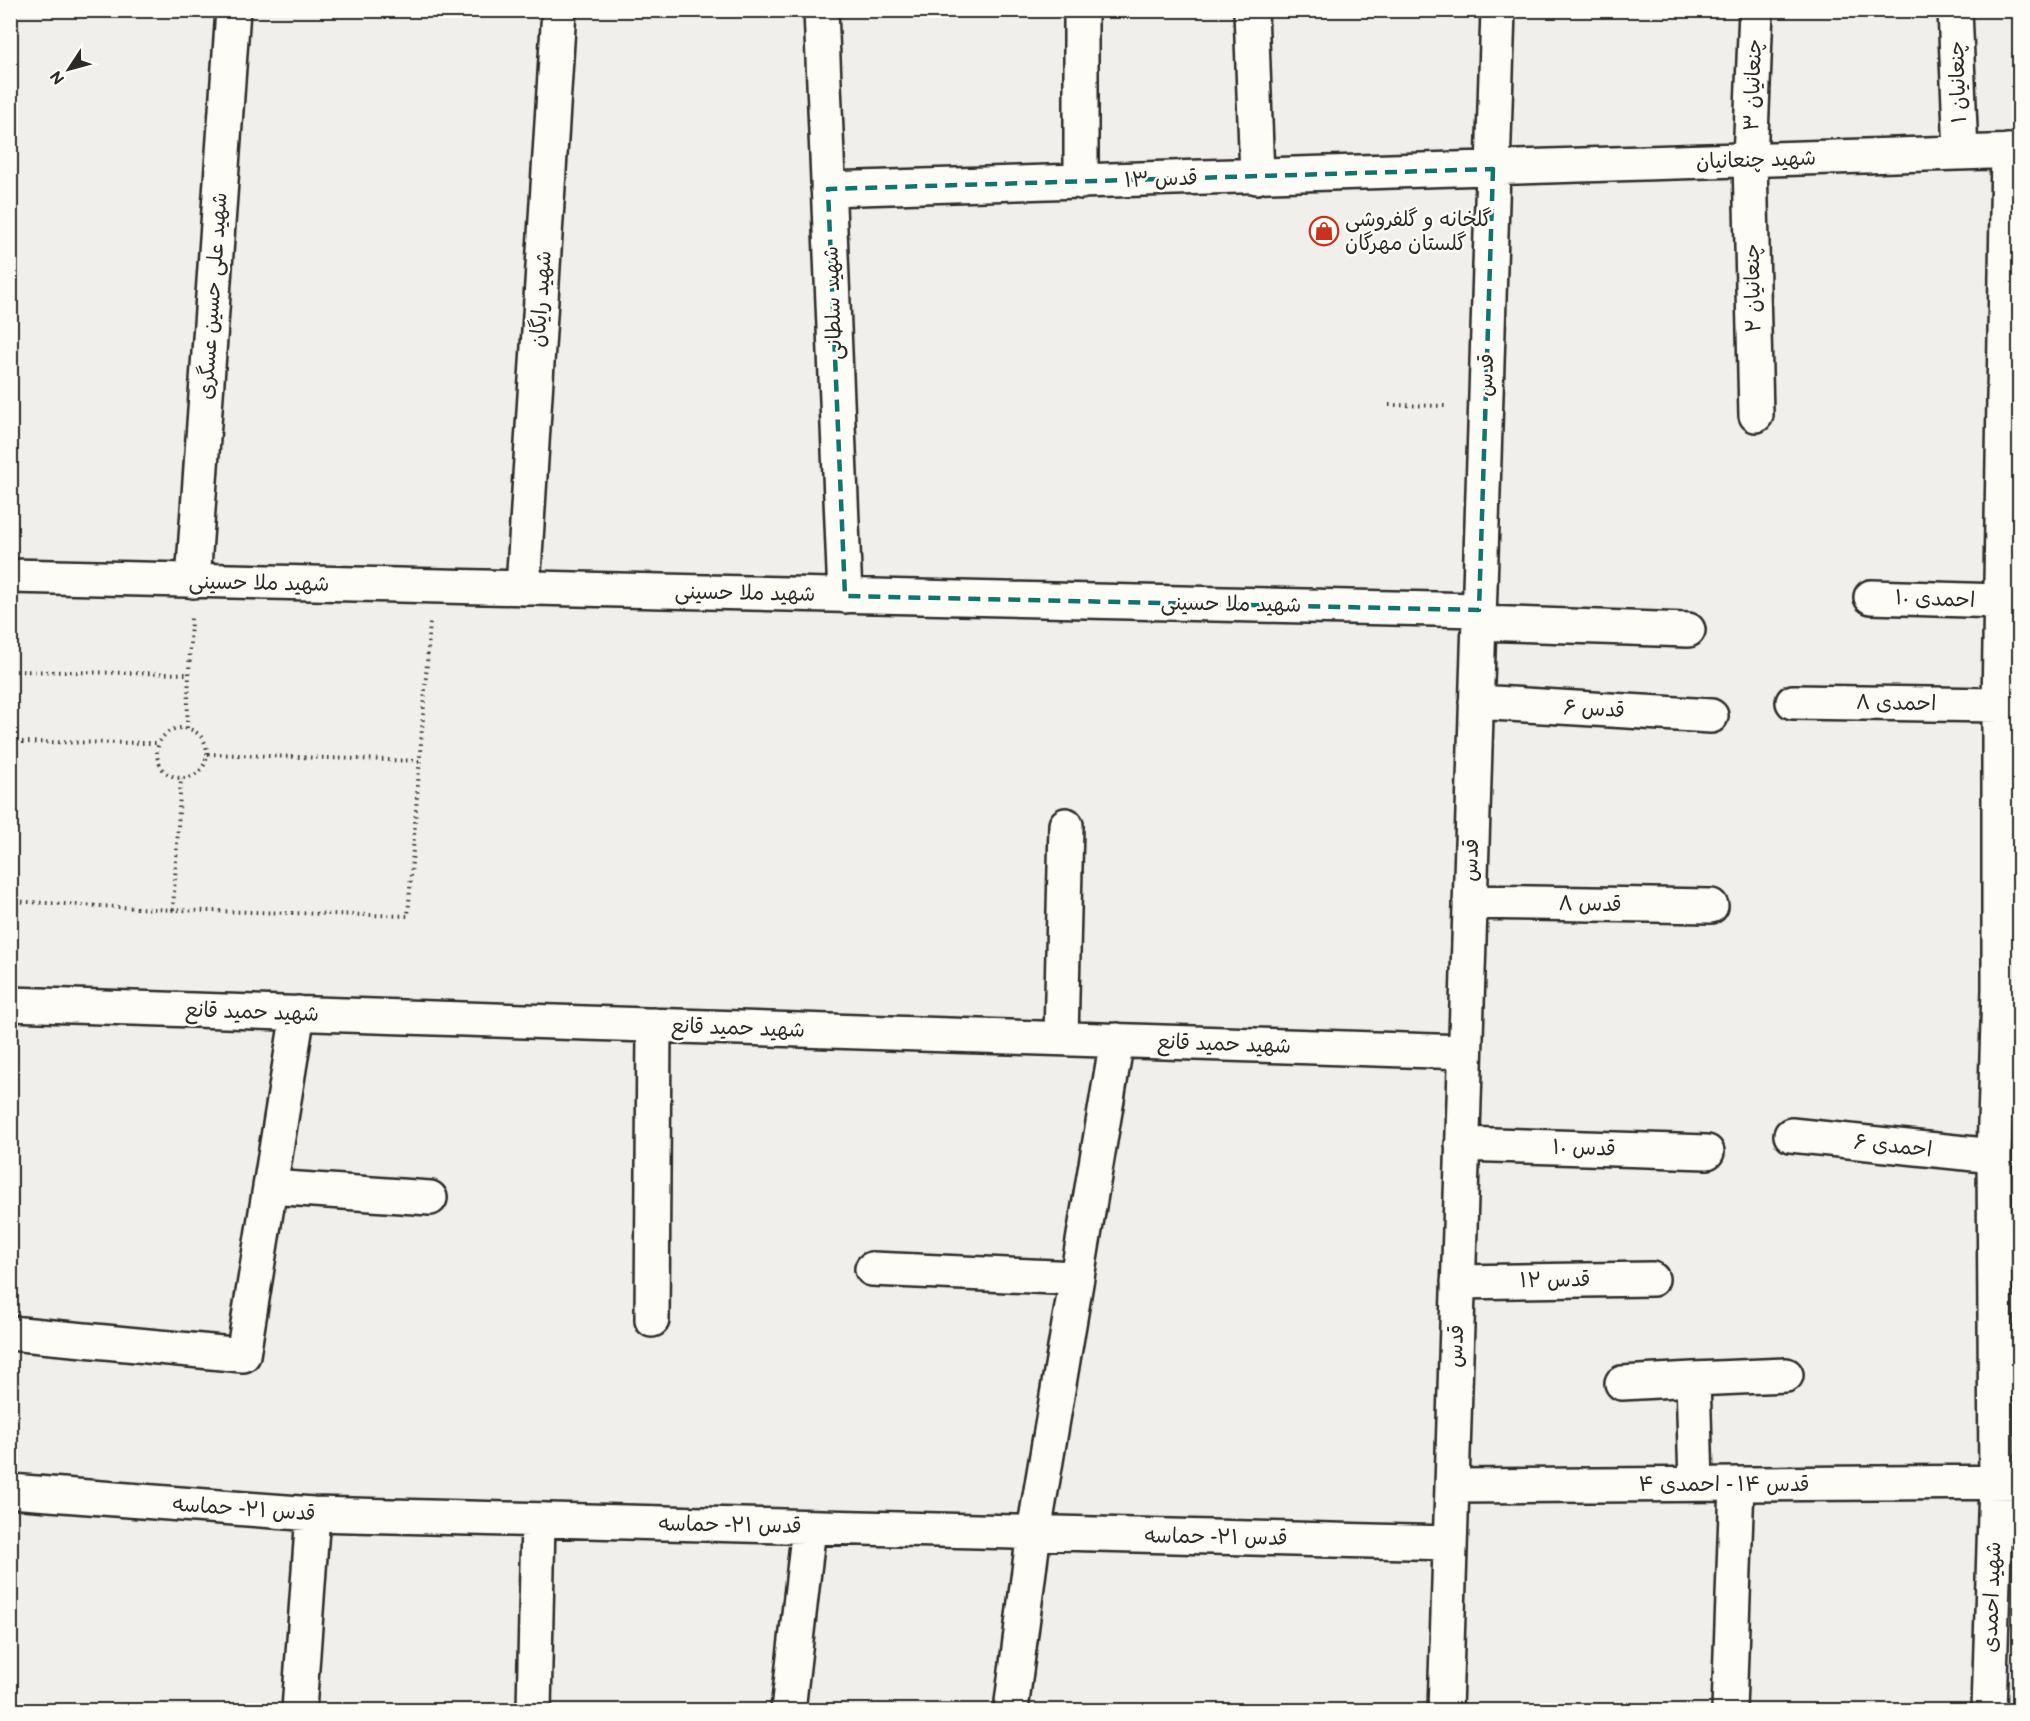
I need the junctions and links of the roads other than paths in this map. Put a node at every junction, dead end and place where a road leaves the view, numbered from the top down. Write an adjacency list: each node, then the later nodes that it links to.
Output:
1 (234, 10): 18 (street, شهید علی حسین عسگری)
2 (559, 10): 19 (street, شهید رایگان)
3 (821, 10): 15 (street, شهید سلطانی)
4 (1081, 10): 14 (street)
5 (1251, 10): 13 (street)
6 (1498, 10): 12 (street, قدس)
7 (1756, 10): 11 (street, چنعانیان ۳)
8 (1955, 10): 10 (street, چنعانیان ۱)
9 (2013, 151): 10 (street, شهید چنعانیان); 22 (street, شهید احمدی)
10 (1961, 153): 11 (street, شهید چنعانیان)
11 (1750, 160): 12 (street, شهید چنعانیان); 16 (street, چنعانیان ۲)
12 (1493, 169): 13 (street, قدس ۱۳); 23 (street, قدس)
13 (1257, 177): 14 (street, قدس ۱۳)
14 (1082, 182): 15 (street, قدس ۱۳)
15 (828, 189): 20 (street, شهید سلطانی)
16 (1756, 415)
17 (10, 576): 18 (street, شهید ملا حسینی)
18 (193, 581): 19 (street, شهید ملا حسینی)
19 (523, 588): 20 (street, شهید ملا حسینی)
20 (845, 596): 23 (street, شهید ملا حسینی)
21 (1870, 597): 22 (street, احمدی ۱۰)
22 (2000, 601): 27 (street, شهید احمدی)
23 (1479, 616): 24 (street, شهید ملا حسینی); 25 (street, قدس)
24 (1688, 630)
25 (1476, 702): 28 (street, قدس ۶); 30 (street, قدس)
26 (1793, 702): 27 (street, احمدی ۸)
27 (1998, 705): 32 (street, شهید احمدی)
28 (1711, 716)
29 (1066, 825): 36 (street)
30 (1470, 902): 31 (street, قدس ۸); 38 (street, قدس)
31 (1711, 906)
32 (2009, 989): 42 (street, شهید احمدی)
33 (10, 1004): 34 (street, شهید حمید قانع)
34 (298, 1013): 35 (street, شهید حمید قانع); 43 (street)
35 (654, 1025): 36 (street, شهید حمید قانع); 49 (street)
36 (1061, 1038): 37 (street, شهید حمید قانع)
37 (1117, 1040): 38 (street, شهید حمید قانع); 46 (street)
38 (1465, 1052): 40 (street, قدس)
39 (1791, 1135): 42 (street, احمدی ۶)
40 (1462, 1144): 41 (street, قدس ۱۰); 48 (street, قدس)
41 (1707, 1152)
42 (1994, 1156): 54 (street, شهید احمدی)
43 (270, 1187): 44 (street); 50 (street)
44 (430, 1198)
45 (872, 1269): 46 (street)
46 (1077, 1278): 62 (street)
47 (1652, 1279): 48 (street, قدس ۱۲)
48 (1458, 1282): 57 (street, قدس)
49 (652, 1320)
50 (10, 1333)
51 (1786, 1376): 52 (street)
52 (1693, 1379): 53 (street); 55 (street)
53 (1622, 1383)
54 (2008, 1482): 56 (street, قدس ۱۴ - احمدی ۴); 70 (street, شهید احمدی)
55 (1696, 1484): 56 (street, قدس ۱۴ - احمدی ۴); 57 (street, قدس ۱۴ - احمدی ۴)
56 (1737, 1484): 69 (street)
57 (1452, 1486): 63 (street, قدس)
58 (10, 1491): 59 (street, قدس ۲۱- حماسه)
59 (313, 1514): 60 (street, قدس ۲۱- حماسه); 64 (street)
60 (538, 1520): 61 (street, قدس ۲۱- حماسه); 65 (street)
61 (809, 1527): 62 (street, قدس ۲۱- حماسه); 66 (street)
62 (1034, 1532): 63 (street, قدس ۲۱- حماسه); 67 (street)
63 (1450, 1543): 68 (street, قدس)
64 (299, 1710)
65 (534, 1710)
66 (788, 1710)
67 (1011, 1710)
68 (1445, 1710)
69 (1729, 1710)
70 (1989, 1710)

